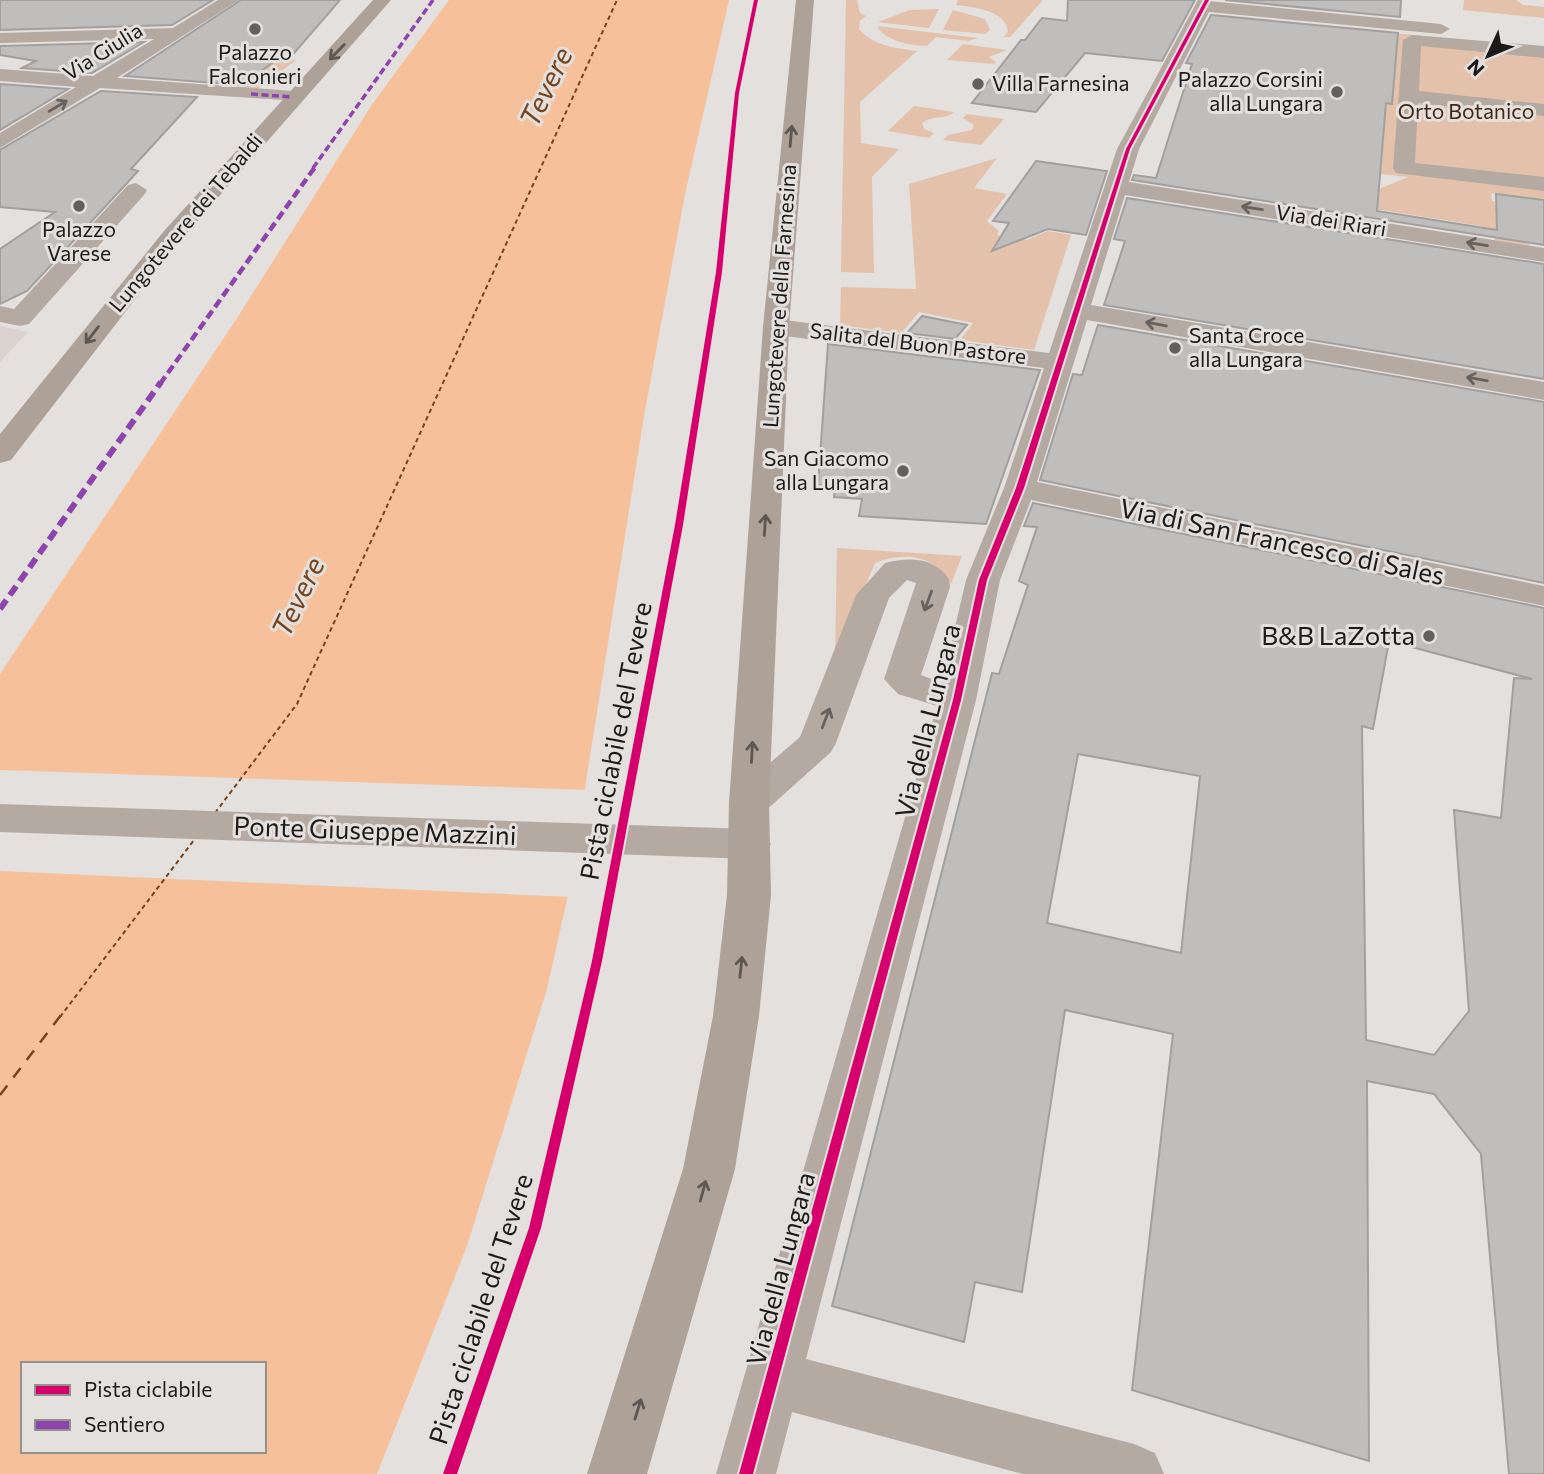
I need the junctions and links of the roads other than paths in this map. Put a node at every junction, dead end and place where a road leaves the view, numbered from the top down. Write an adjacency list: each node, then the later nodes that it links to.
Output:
1 (230, 0): 5 (street, Via Giulia)
2 (382, 0): 12 (main road, Lungotevere dei Tebaldi, one-way to 12)
3 (805, 0): 21 (main road, Lungotevere della Farnesina, one-way to 3)
4 (1205, 3): 7 (street); 16 (street)
5 (177, 33): 6 (street); 10 (street, Via Giulia)
6 (0, 38)
7 (1544, 40)
8 (1544, 52): 11 (street)
9 (0, 75): 10 (street)
10 (96, 83): 12 (street); 14 (street, Via Giulia, one-way to 10)
11 (1409, 96): 13 (street); 15 (street)
12 (293, 97): 24 (main road, Lungotevere dei Tebaldi, one-way to 24)
13 (1544, 110)
14 (0, 142)
15 (1544, 184)
16 (1117, 187): 18 (street, Via dei Riari, one-way to 16); 19 (street)
17 (136, 190): 20 (street)
18 (1544, 255)
19 (1076, 310): 22 (street); 23 (street, one-way to 19)
20 (0, 314)
21 (776, 327): 22 (street, Salita del Buon Pastore); 29 (main road, Lungotevere della Farnesina, one-way to 21)
22 (1059, 362): 25 (street)
23 (1544, 391)
24 (0, 453)
25 (1020, 488): 26 (street, Via di San Francesco di Sales); 27 (street, Via della Lungara)
26 (1544, 596)
27 (962, 680): 29 (street, one-way to 27); 30 (street, Via della Lungara)
28 (0, 818): 29 (street, Ponte Giuseppe Mazzini)
29 (750, 824): 31 (main road, Lungotevere della Farnesina, one-way to 29)
30 (773, 1379): 32 (street, Via della Lungara); 33 (street)
31 (617, 1474)
32 (746, 1474)
33 (1134, 1474)

